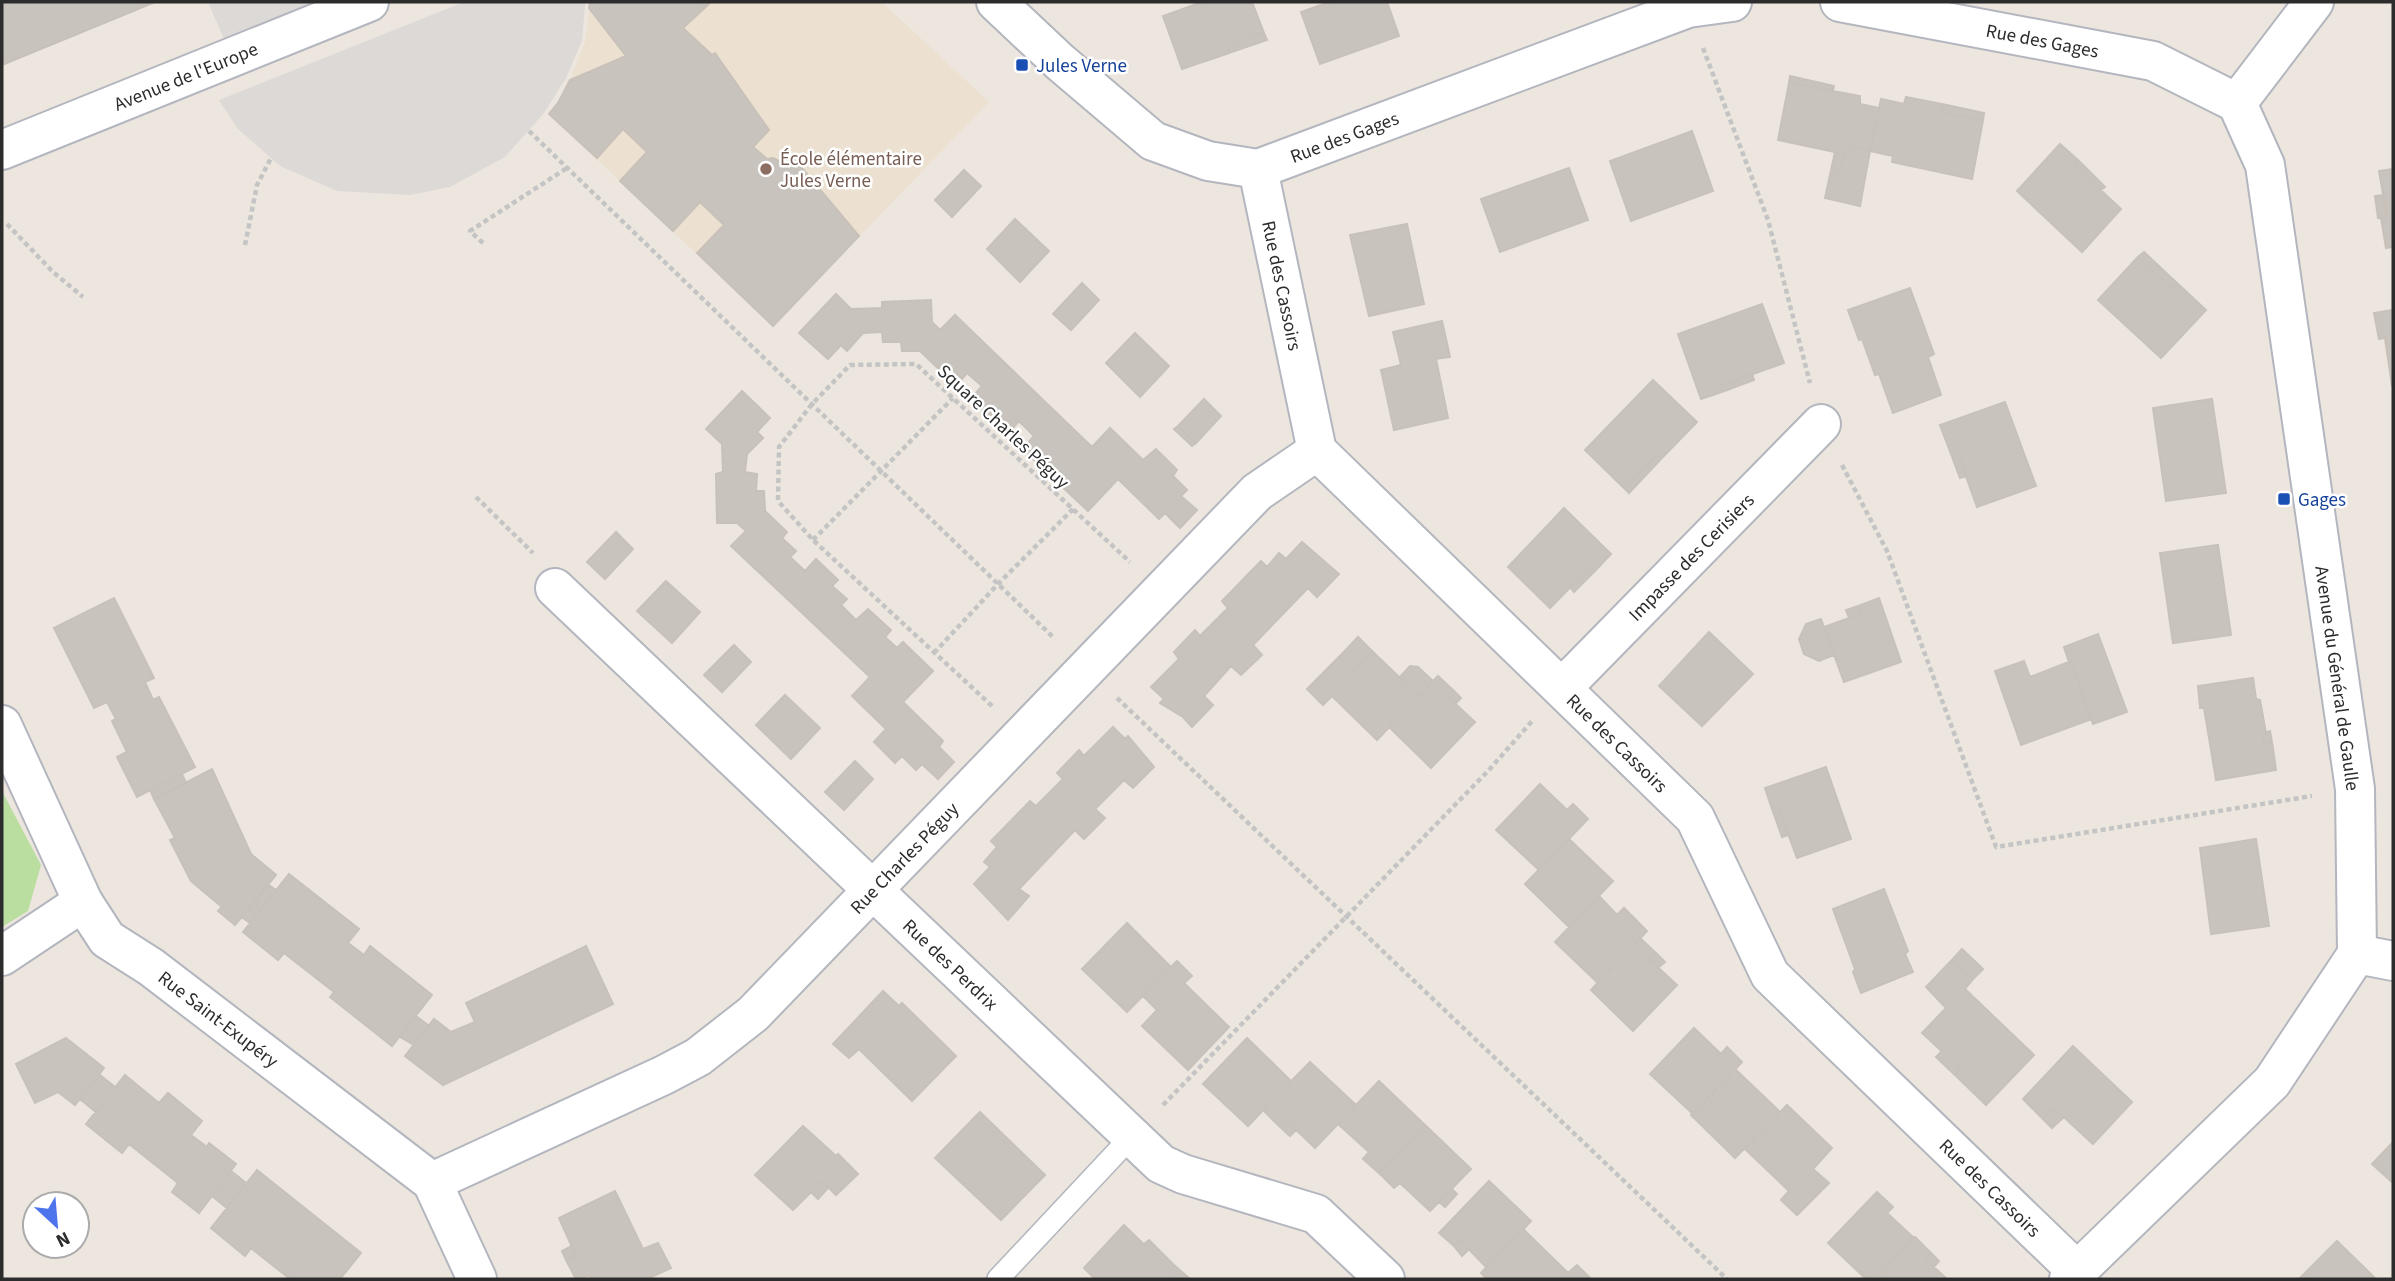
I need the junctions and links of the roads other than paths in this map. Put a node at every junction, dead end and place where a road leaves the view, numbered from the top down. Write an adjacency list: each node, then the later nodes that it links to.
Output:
1 (369, 2): 7 (street, Avenue de l'Europe)
2 (996, 2): 8 (street, Rue des Gages)
3 (1840, 2): 6 (street, Rue des Gages)
4 (2314, 2): 6 (street)
5 (1713, 4): 8 (street, Rue des Gages)
6 (2237, 103): 17 (street, Avenue du Général de Gaulle)
7 (2, 149)
8 (1258, 169): 10 (street, Rue des Cassoirs)
9 (1821, 424): 12 (street, Impasse des Cerisiers)
10 (1317, 452): 12 (street, Rue des Cassoirs); 14 (street, Rue Charles Péguy)
11 (555, 588): 14 (street, Rue des Perdrix)
12 (1562, 688): 20 (street, Rue des Cassoirs)
13 (2, 725): 15 (street, Rue Saint-Exupéry)
14 (874, 889): 18 (street, Rue des Perdrix); 19 (street, Rue Charles Péguy)
15 (83, 902): 16 (street); 19 (street, Rue Saint-Exupéry)
16 (2, 956)
17 (2375, 958): 20 (street, Avenue du Général de Gaulle)
18 (1132, 1136): 22 (lane); 23 (street, Rue des Perdrix)
19 (432, 1182): 21 (street, Rue Saint-Exupéry)
20 (2073, 1275)
21 (477, 1279)
22 (998, 1279)
23 (1385, 1279)

